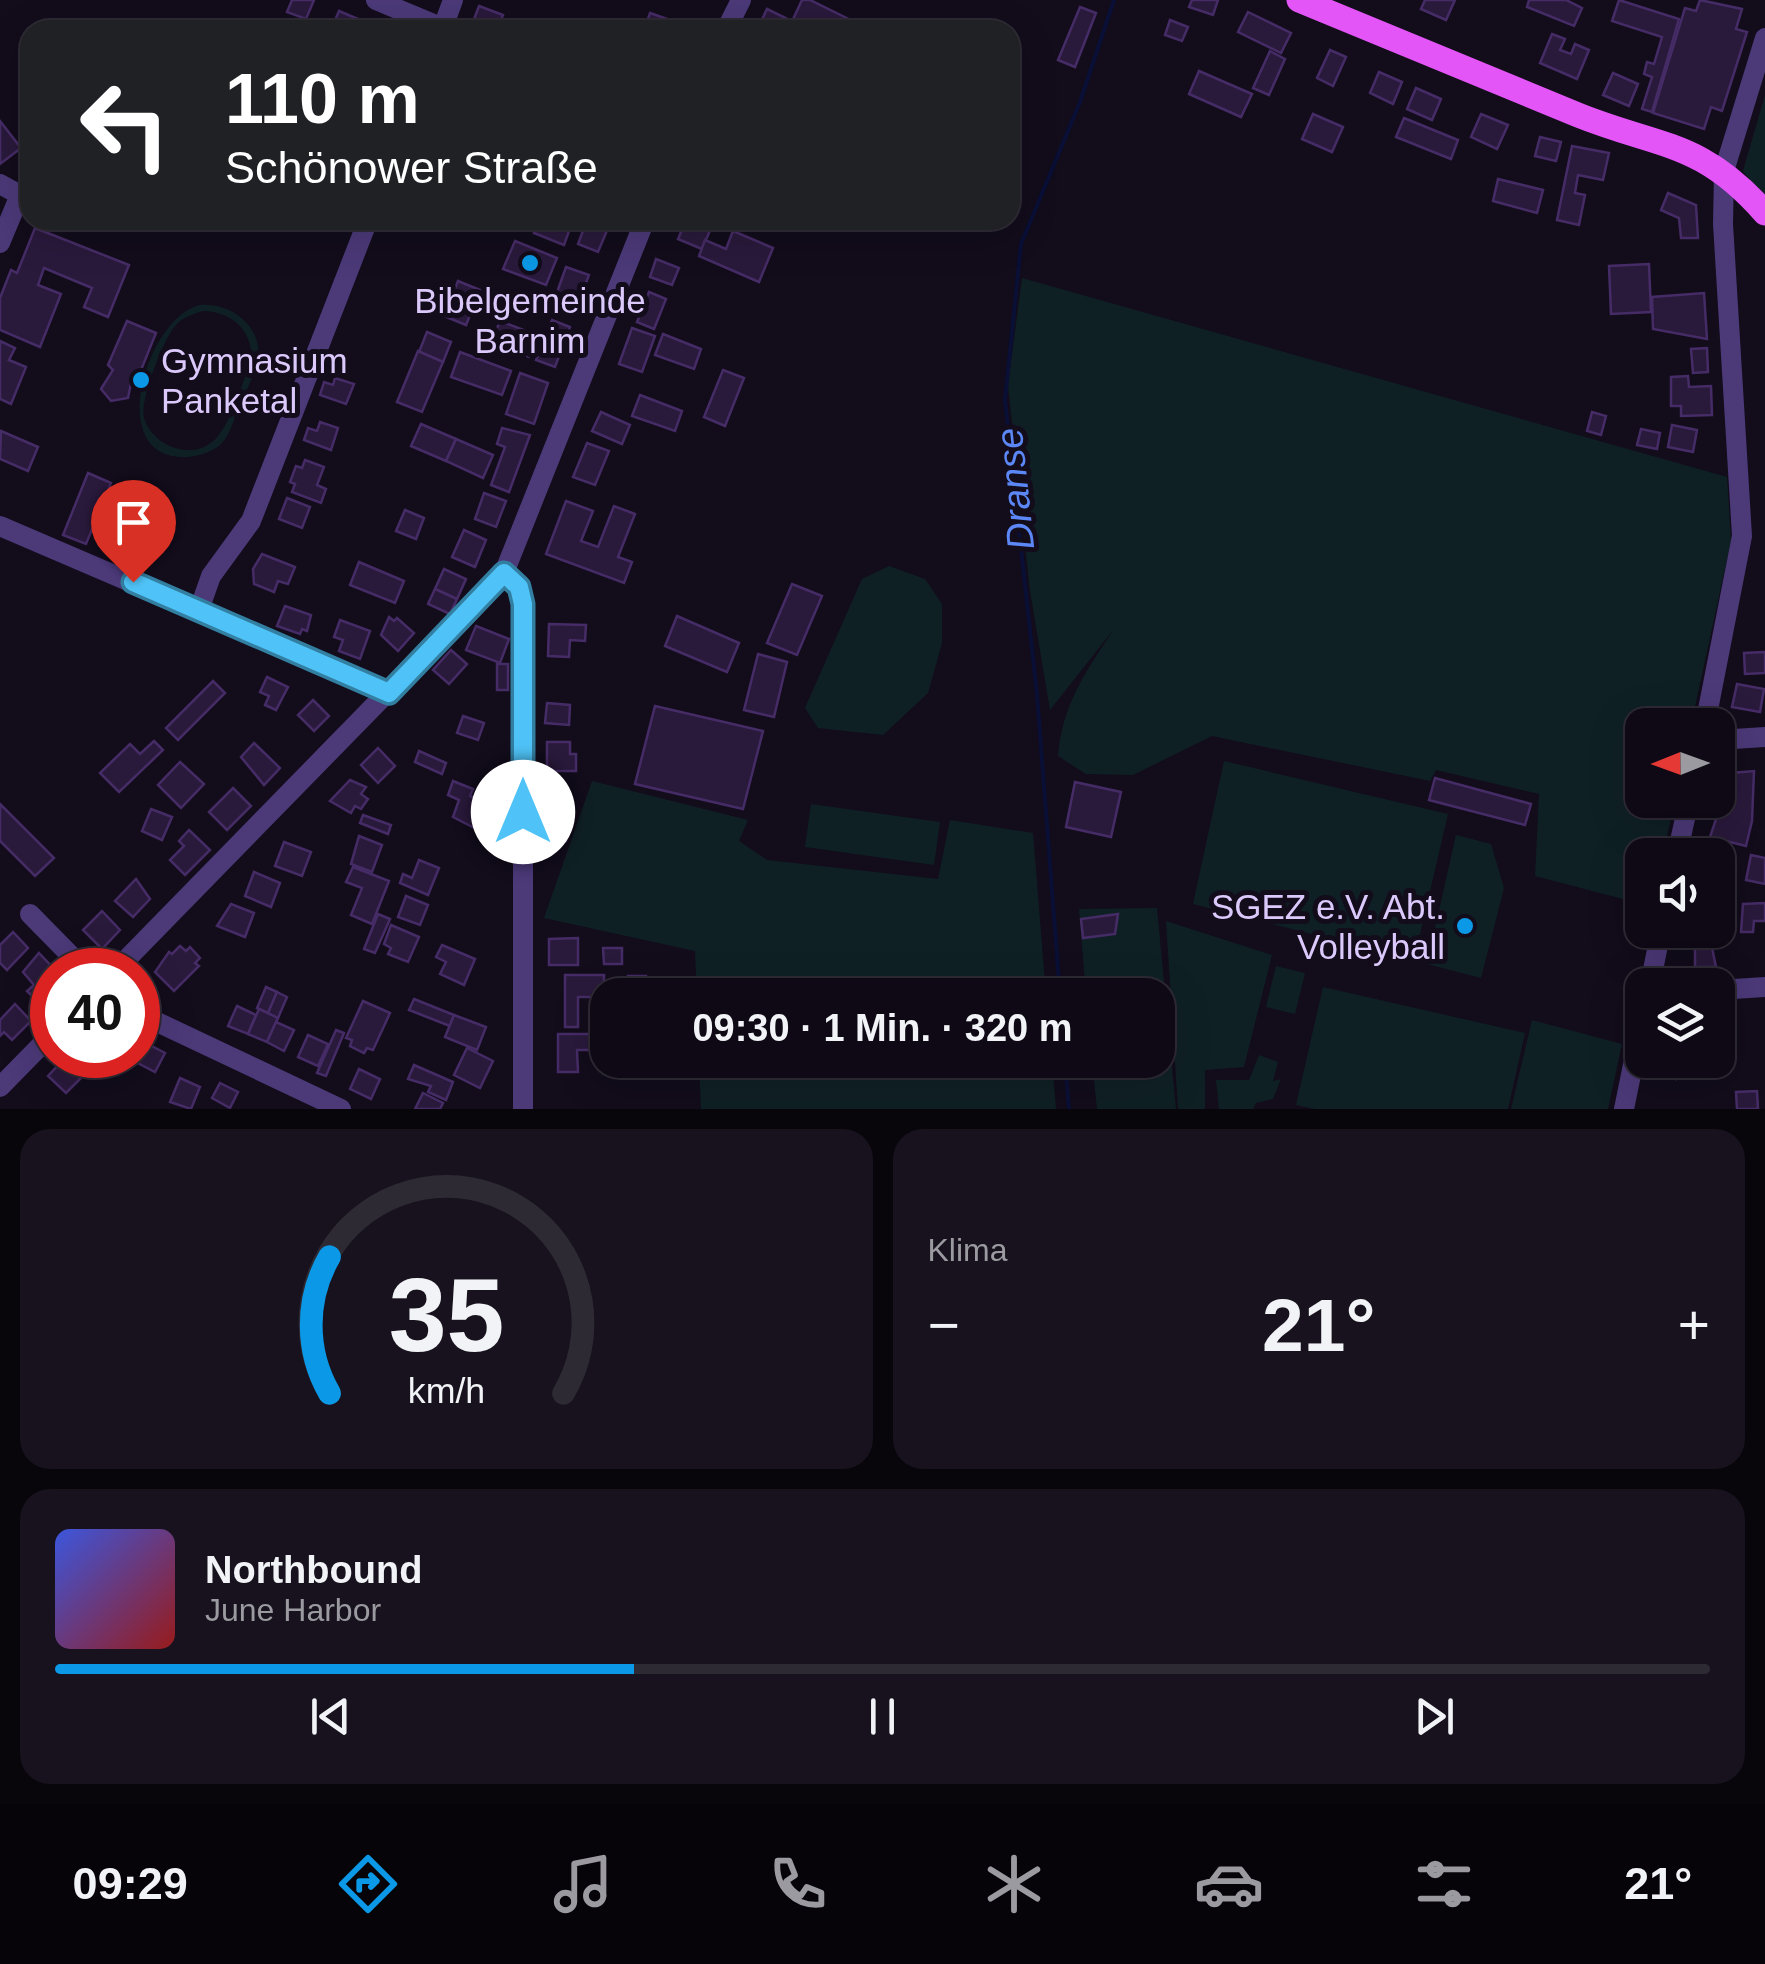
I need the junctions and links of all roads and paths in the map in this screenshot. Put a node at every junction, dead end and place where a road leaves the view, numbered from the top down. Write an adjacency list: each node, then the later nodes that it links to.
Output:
1 (376, 0): 3 (street)
2 (1300, 0): 5 (main road)
3 (422, 20)
4 (1765, 38): 5 (street)
5 (1724, 171): 7 (main road); 15 (street)
6 (0, 184): 10 (street)
7 (1765, 213)
8 (364, 230): 13 (street)
9 (642, 230): 12 (street)
10 (0, 243)
11 (0, 526): 13 (street)
12 (504, 573): 14 (street); 28 (street)
13 (200, 610): 14 (street)
14 (389, 693): 20 (street)
15 (1708, 708)
16 (1765, 737): 17 (street)
17 (1735, 739)
18 (30, 914): 19 (street)
19 (63, 948)
20 (138, 948)
21 (1765, 986): 22 (street)
22 (1735, 989)
23 (160, 1023): 27 (street)
24 (30, 1056): 26 (street)
25 (1630, 1078): 29 (street)
26 (0, 1087)
27 (341, 1109)
28 (522, 1109)
29 (1624, 1109)

